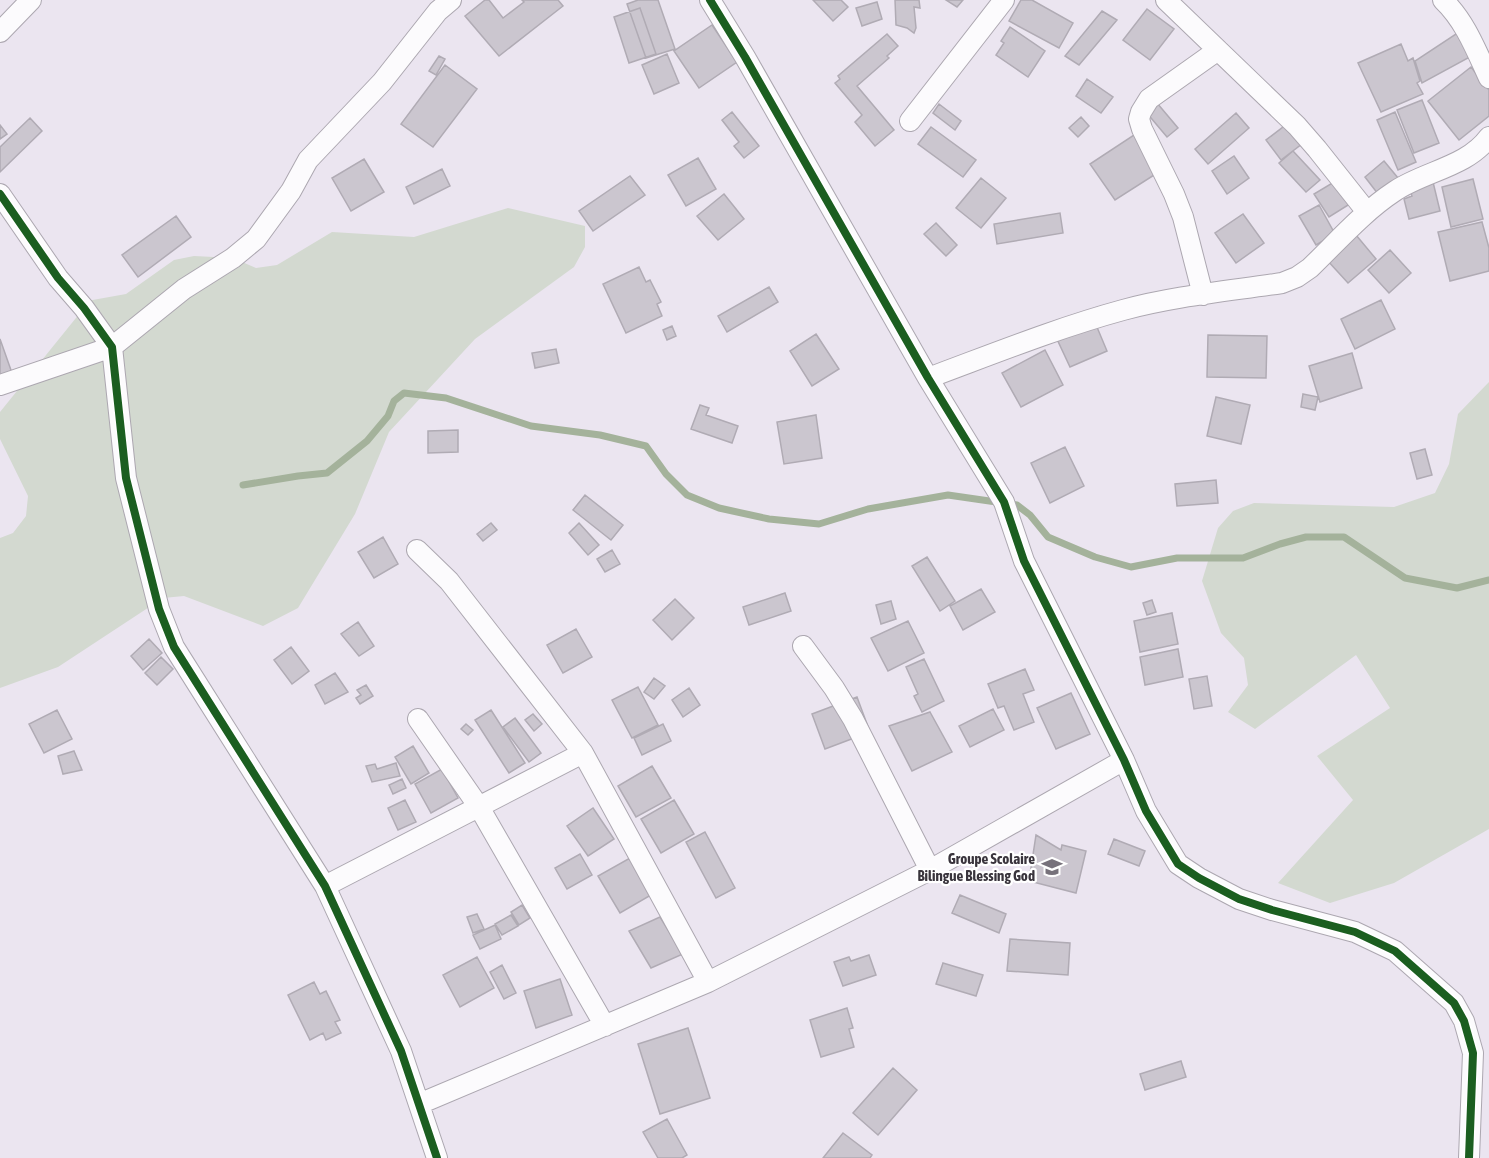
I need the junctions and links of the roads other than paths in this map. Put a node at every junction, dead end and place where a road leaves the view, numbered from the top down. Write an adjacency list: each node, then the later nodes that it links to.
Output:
1 (31, 0): 7 (street)
2 (451, 0): 15 (street)
3 (710, 0): 16 (street)
4 (1004, 0): 10 (street)
5 (1166, 0): 8 (street)
6 (1443, 0): 9 (street)
7 (0, 32)
8 (1218, 50): 13 (street); 14 (street)
9 (1489, 78)
10 (910, 121)
11 (1489, 137): 13 (street)
12 (0, 194): 15 (street)
13 (1367, 212): 14 (street)
14 (1203, 295): 16 (street)
15 (112, 347): 17 (street); 25 (street)
16 (928, 378): 22 (street)
17 (0, 385)
18 (417, 550): 21 (street)
19 (803, 646): 24 (street)
20 (418, 719): 23 (street)
21 (583, 753): 23 (street); 26 (street)
22 (1124, 760): 24 (street); 30 (street)
23 (479, 807): 25 (street); 27 (street)
24 (930, 870): 26 (street)
25 (325, 886): 28 (street)
26 (708, 982): 27 (street)
27 (605, 1026): 28 (street)
28 (420, 1104): 29 (street)
29 (437, 1158)
30 (1469, 1158)

